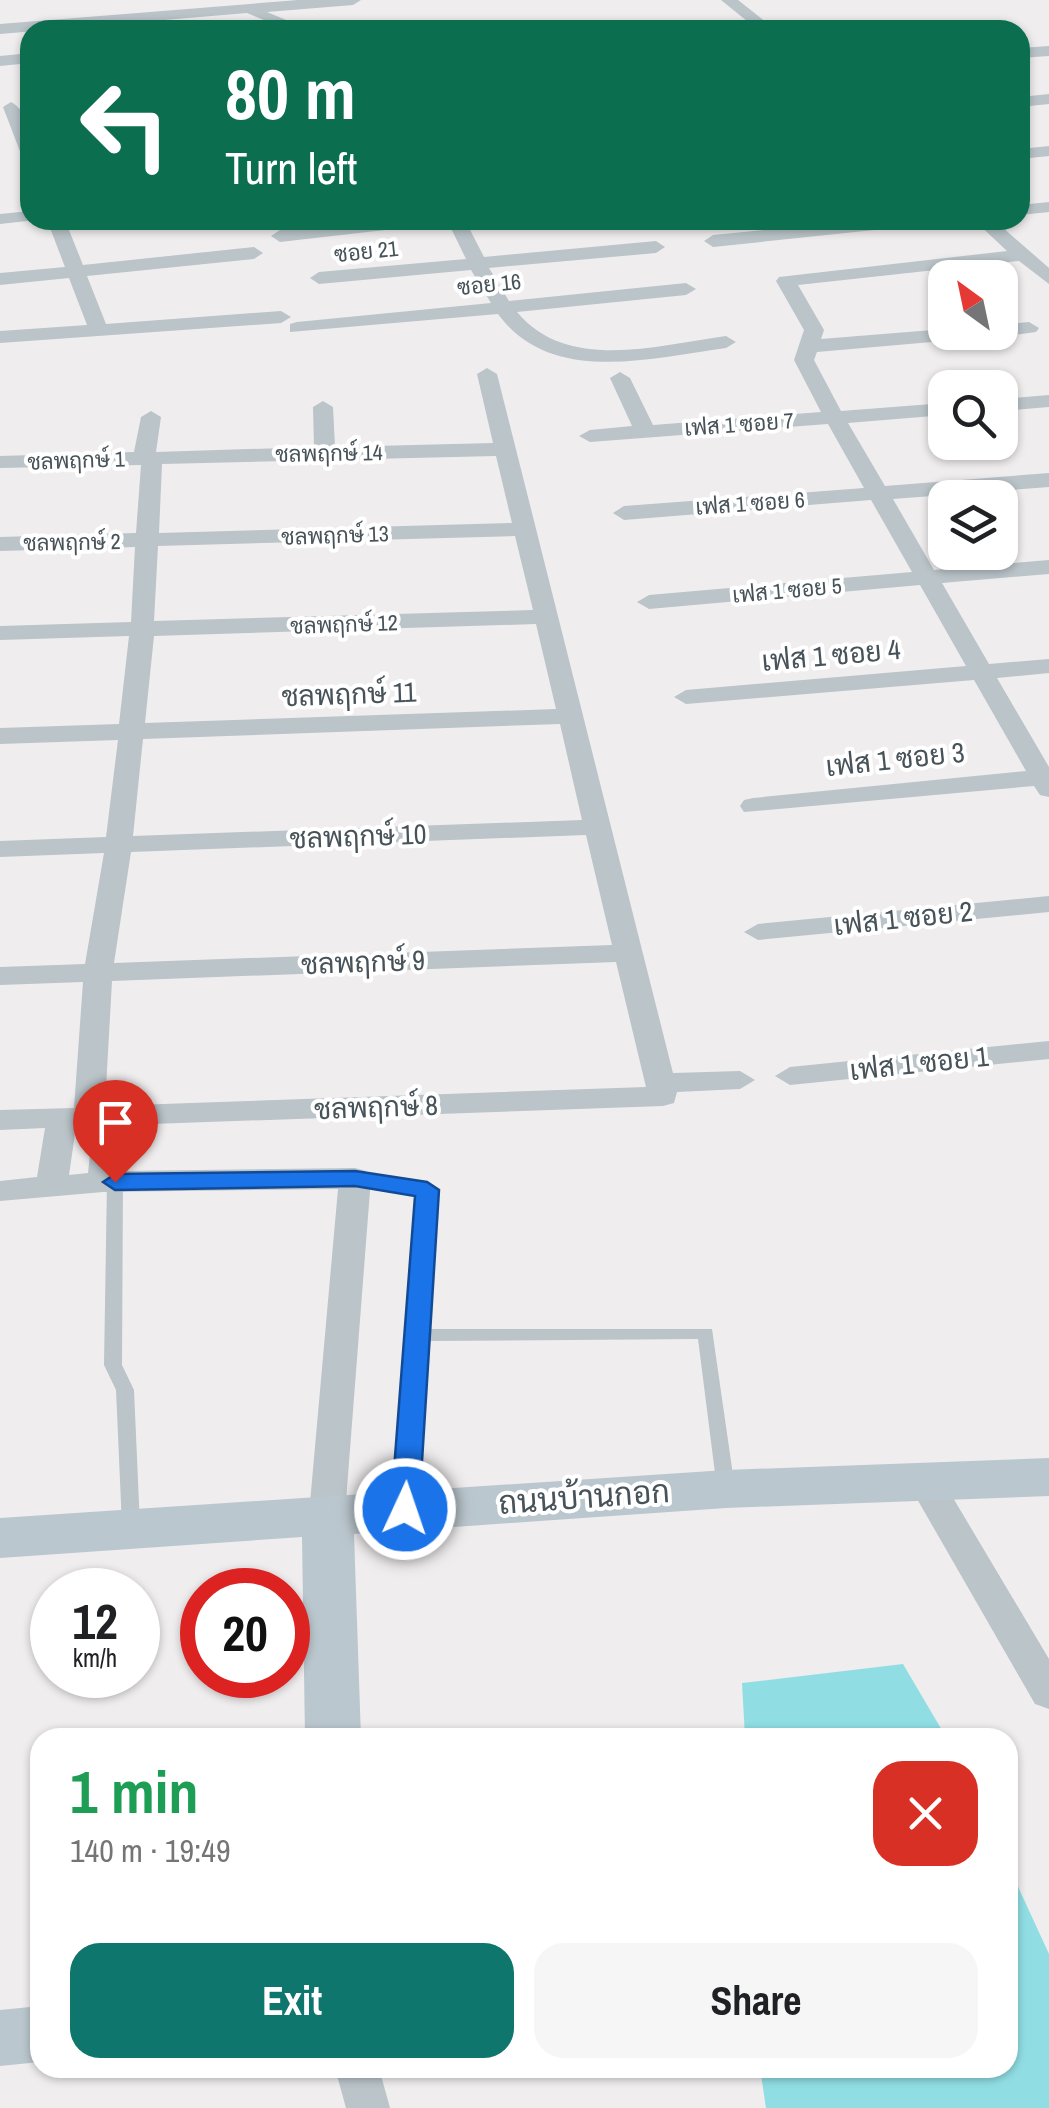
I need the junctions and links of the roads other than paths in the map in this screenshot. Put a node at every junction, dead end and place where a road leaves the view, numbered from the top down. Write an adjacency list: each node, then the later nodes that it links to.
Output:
1 (230, 0): 4 (street)
2 (353, 0): 4 (street)
3 (730, 0): 7 (street)
4 (248, 10): 5 (street); 6 (street)
5 (117, 20)
6 (275, 20)
7 (755, 20)
8 (6, 107): 9 (street)
9 (20, 143)
10 (60, 230): 21 (street)
11 (336, 230): 15 (street)
12 (461, 230): 20 (street)
13 (818, 230): 16 (street)
14 (994, 230): 19 (street)
15 (280, 236)
16 (713, 240)
17 (656, 247): 20 (street, ซอย 21)
18 (254, 253): 21 (street)
19 (1023, 255): 22 (street); 33 (street)
20 (476, 261): 23 (street, ซอย 21); 26 (street)
21 (76, 272): 24 (street); 27 (street)
22 (1047, 275)
23 (320, 278)
24 (0, 279)
25 (686, 289): 26 (street, ซอย 16)
26 (506, 307): 27 (street, ซอย 16); 32 (street)
27 (98, 328): 31 (street, ซอย 16)
28 (1029, 328): 29 (street)
29 (1018, 329)
30 (928, 336): 33 (street)
31 (0, 337)
32 (726, 342)
33 (812, 346): 41 (street)
34 (487, 374): 44 (street)
35 (620, 378): 42 (street, เฟส 1 ซอย 7)
36 (1049, 401): 37 (street)
37 (1018, 404)
38 (323, 407): 45 (street)
39 (928, 410): 41 (street, เฟส 1 ซอย 7)
40 (151, 417): 46 (street)
41 (832, 418): 42 (street, เฟส 1 ซอย 7); 49 (street)
42 (645, 431): 43 (street, เฟส 1 ซอย 7)
43 (590, 436)
44 (505, 450): 45 (street, ชลพฤกษ์ 14); 51 (street)
45 (325, 453): 46 (street, ชลพฤกษ์ 14)
46 (148, 458): 47 (street, ชลพฤกษ์ 1); 52 (street)
47 (0, 462)
48 (1049, 480): 49 (street, เฟส 1 ซอย 6)
49 (877, 494): 50 (street, เฟส 1 ซอย 6); 55 (street)
50 (624, 513)
51 (524, 529): 52 (street, ชลพฤกษ์ 13); 57 (street)
52 (144, 540): 53 (street, ชลพฤกษ์ 2); 58 (street)
53 (0, 544)
54 (1049, 568): 55 (street, เฟส 1 ซอย 5)
55 (926, 578): 56 (street, เฟส 1 ซอย 5); 61 (street)
56 (649, 602)
57 (546, 617): 58 (street, ชลพฤกษ์ 12); 63 (street)
58 (142, 631): 59 (street, ชลพฤกษ์ 12); 64 (street)
59 (0, 633)
60 (1049, 666): 61 (street, เฟส 1 ซอย 4)
61 (981, 672): 62 (street, เฟส 1 ซอย 4); 66 (street)
62 (686, 697)
63 (570, 716): 64 (street, ชลพฤกษ์ 11); 68 (street)
64 (131, 732): 65 (street, ชลพฤกษ์ 11); 69 (street)
65 (0, 736)
66 (1047, 781): 67 (street, เฟส 1 ซอย 3)
67 (753, 806)
68 (598, 827): 69 (street, ชลพฤกษ์ 10); 73 (street)
69 (118, 845): 70 (street, ชลพฤกษ์ 10); 74 (street)
70 (0, 849)
71 (1049, 904): 72 (street, เฟส 1 ซอย 2)
72 (758, 932)
73 (628, 953): 74 (street, ชลพฤกษ์ 9); 79 (street)
74 (98, 972): 75 (street, ชลพฤกษ์ 9); 80 (street)
75 (0, 976)
76 (1049, 1050): 77 (street, เฟส 1 ซอย 1)
77 (790, 1076)
78 (740, 1080): 79 (street, ชลพฤกษ์ 8)
79 (662, 1090): 80 (street, ชลพฤกษ์ 8)
80 (87, 1117): 81 (street, ชลพฤกษ์ 8); 83 (street); 84 (street)
81 (0, 1120)
82 (355, 1178): 83 (street); 86 (lane); 91 (street)
83 (109, 1182): 84 (street); 92 (lane)
84 (51, 1186): 85 (street)
85 (0, 1191)
86 (416, 1335): 89 (lane); 90 (lane)
87 (1049, 1477): 88 (street, ถนนบ้านกอก)
88 (926, 1485): 89 (street, ถนนบ้านกอก); 94 (street)
89 (726, 1488): 90 (street, ถนนบ้านกอก)
90 (405, 1509): 91 (street, ถนนบ้านกอก)
91 (327, 1514): 92 (street, ถนนบ้านกอก); 95 (street)
92 (132, 1526): 93 (street, ถนนบ้านกอก)
93 (0, 1538)
94 (1049, 1693)
95 (333, 1728)
96 (30, 2035): 97 (street)
97 (0, 2038)
98 (360, 2078): 99 (street)
99 (368, 2108)

